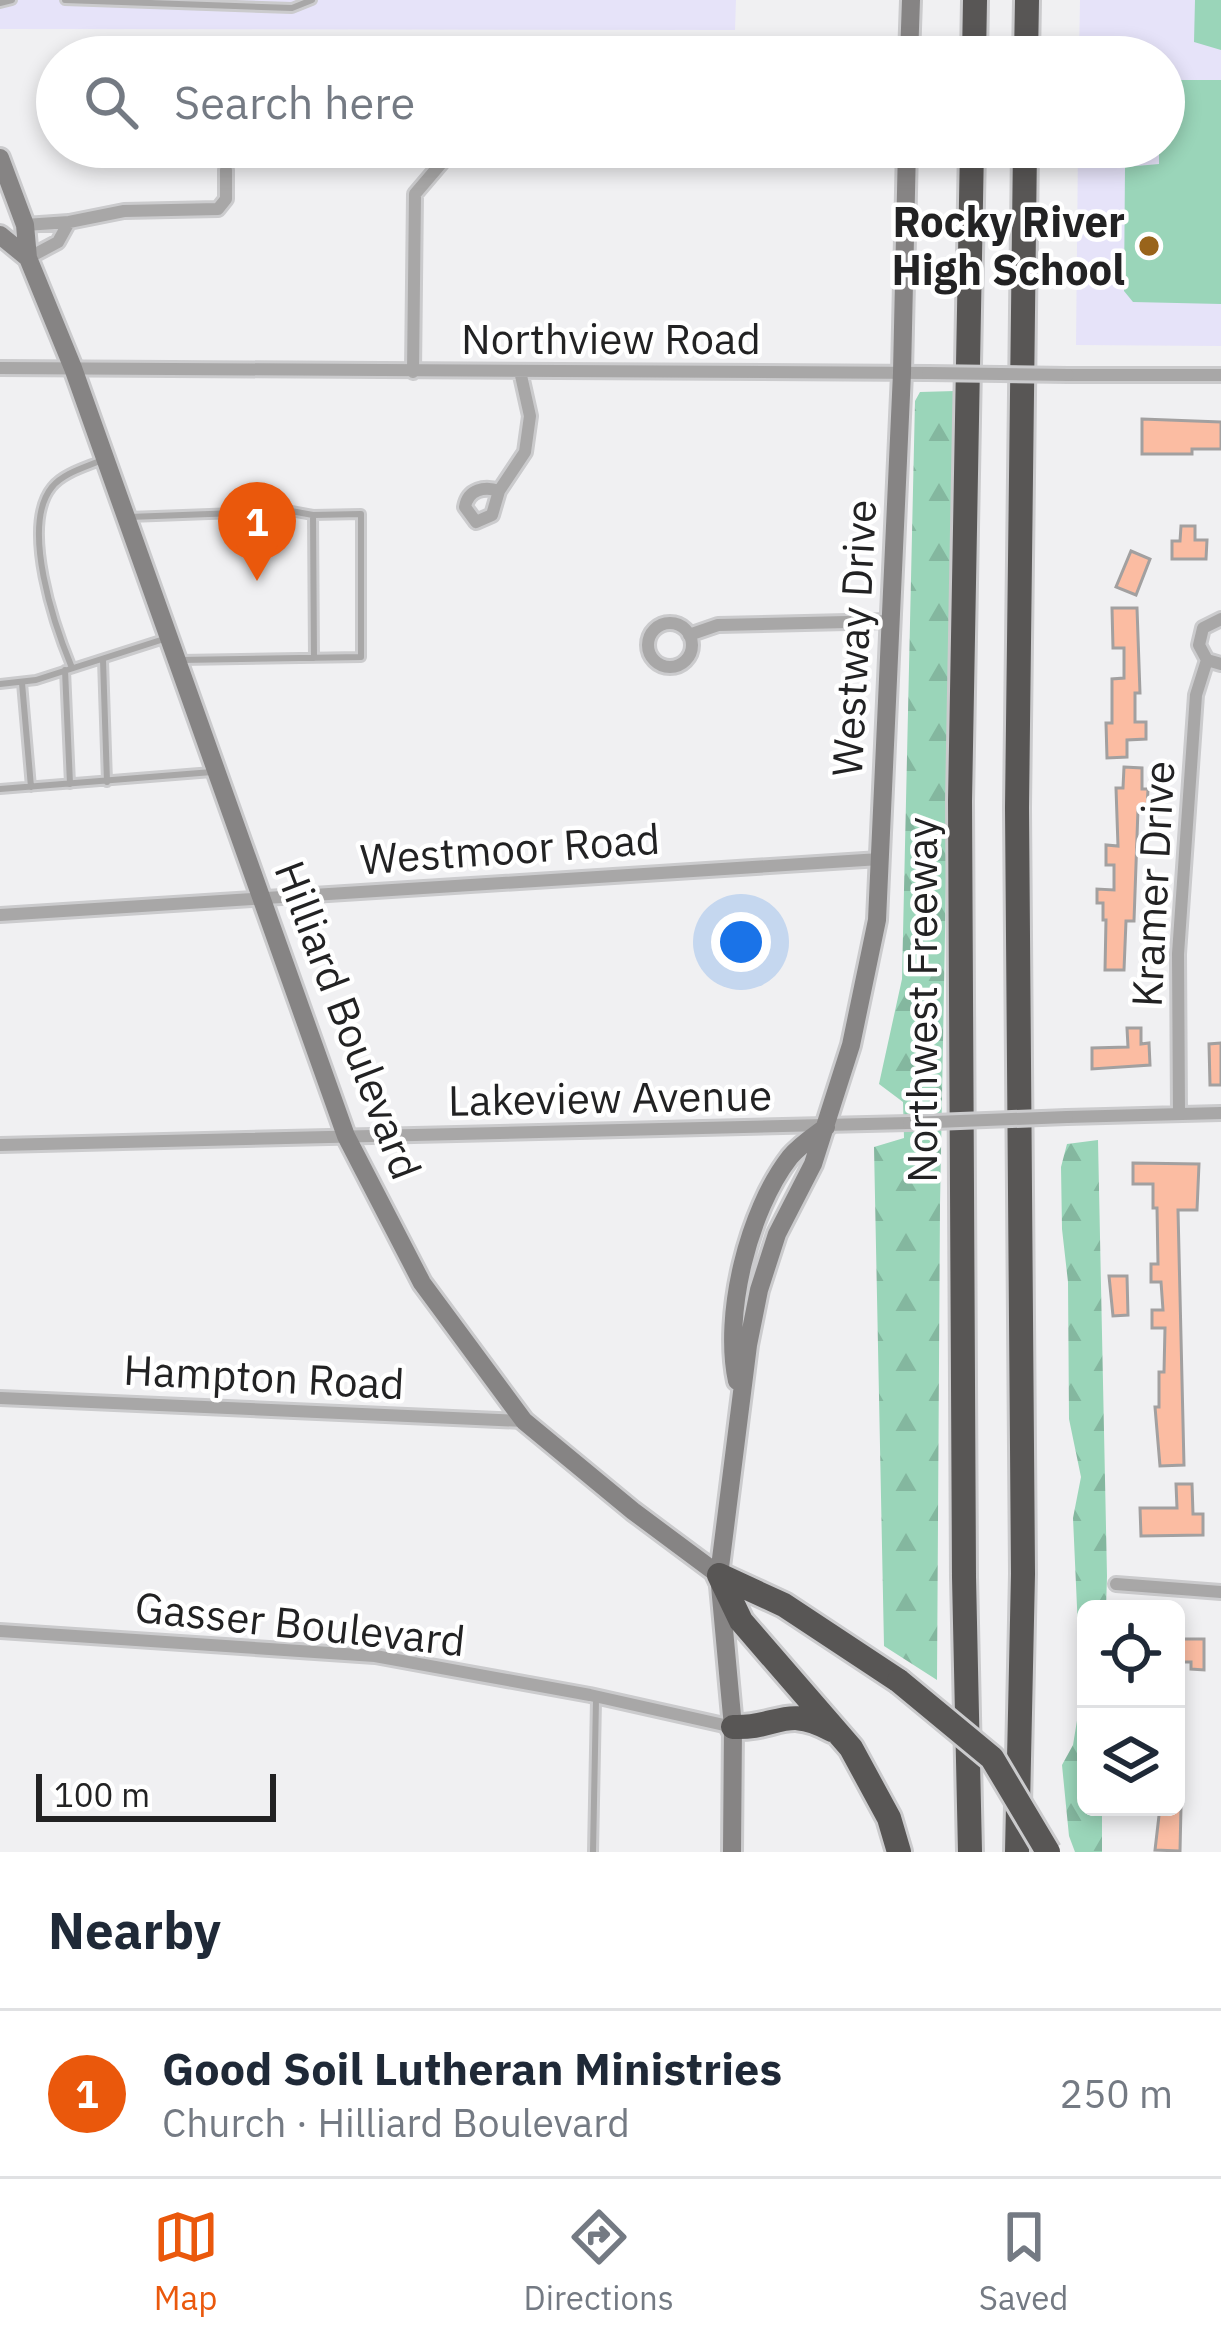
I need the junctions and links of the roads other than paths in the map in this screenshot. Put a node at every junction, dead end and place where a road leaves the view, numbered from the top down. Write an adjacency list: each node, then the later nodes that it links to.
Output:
1 (11, 0): 7 (lane)
2 (65, 0): 3 (lane)
3 (312, 0)
4 (911, 0): 8 (main road)
5 (975, 0): 9 (highway)
6 (1027, 0): 10 (highway)
7 (0, 3)
8 (910, 36)
9 (974, 36)
10 (1026, 36)
11 (0, 158): 18 (main road, Hilliard Boulevard)
12 (437, 168): 24 (street)
13 (907, 168): 25 (main road, Westway Drive)
14 (972, 168): 67 (highway, Northwest Freeway)
15 (1025, 168): 68 (highway)
16 (226, 170): 17 (street)
17 (69, 222): 18 (street); 20 (street)
18 (25, 225): 20 (main road, Hilliard Boulevard)
19 (0, 235): 20 (main road, Hilliard Boulevard)
20 (28, 258): 22 (main road, Hilliard Boulevard)
21 (0, 368): 22 (street, Northview Road)
22 (73, 368): 24 (street, Northview Road); 27 (main road, Hilliard Boulevard)
23 (520, 371): 24 (street, Northview Road); 25 (street, Northview Road); 28 (street)
24 (413, 372)
25 (902, 373): 26 (street, Northview Road, bridge); 32 (main road, Westway Drive)
26 (1221, 375)
27 (105, 459): 30 (main road, Hilliard Boulevard); 39 (lane)
28 (500, 490)
29 (313, 515): 30 (lane); 36 (lane); 36 (lane)
30 (125, 517): 34 (main road, Hilliard Boulevard)
31 (1221, 619): 38 (street, Kramer Drive)
32 (890, 621): 33 (street); 47 (main road, Westway Drive)
33 (689, 635)
34 (168, 638): 35 (lane); 37 (main road, Hilliard Boulevard)
35 (103, 658): 39 (lane); 43 (lane)
36 (314, 658): 37 (lane)
37 (176, 661): 42 (main road, Hilliard Boulevard)
38 (1214, 662): 51 (street, Kramer Drive)
39 (68, 669): 40 (lane); 44 (lane)
40 (22, 681): 41 (lane); 45 (lane)
41 (0, 684)
42 (215, 772): 43 (lane); 48 (main road, Hilliard Boulevard)
43 (107, 782): 44 (lane)
44 (70, 784): 45 (lane)
45 (31, 787): 46 (lane)
46 (0, 789)
47 (880, 859): 48 (street, Westmoor Road); 52 (main road, Westway Drive)
48 (260, 898): 49 (street, Westmoor Road); 53 (main road, Hilliard Boulevard)
49 (0, 915)
50 (1221, 1113): 51 (street, Lakeview Avenue)
51 (1180, 1114): 52 (street, Lakeview Avenue, bridge)
52 (826, 1126): 53 (street, Lakeview Avenue); 57 (main road, Westway Drive)
53 (346, 1136): 54 (street, Lakeview Avenue); 56 (main road, Hilliard Boulevard)
54 (0, 1145)
55 (0, 1398): 56 (street, Hampton Road)
56 (524, 1421): 57 (main road, Hilliard Boulevard)
57 (719, 1575): 62 (main road); 63 (highway); 69 (highway, bridge)
58 (1116, 1584): 59 (street)
59 (1221, 1592)
60 (0, 1631): 61 (street, Gasser Boulevard)
61 (596, 1696): 62 (street, Gasser Boulevard); 64 (lane)
62 (733, 1727): 63 (highway); 65 (main road)
63 (848, 1744): 66 (highway)
64 (593, 1852)
65 (732, 1852)
66 (899, 1852)
67 (970, 1852)
68 (1017, 1852)
69 (1048, 1852)

